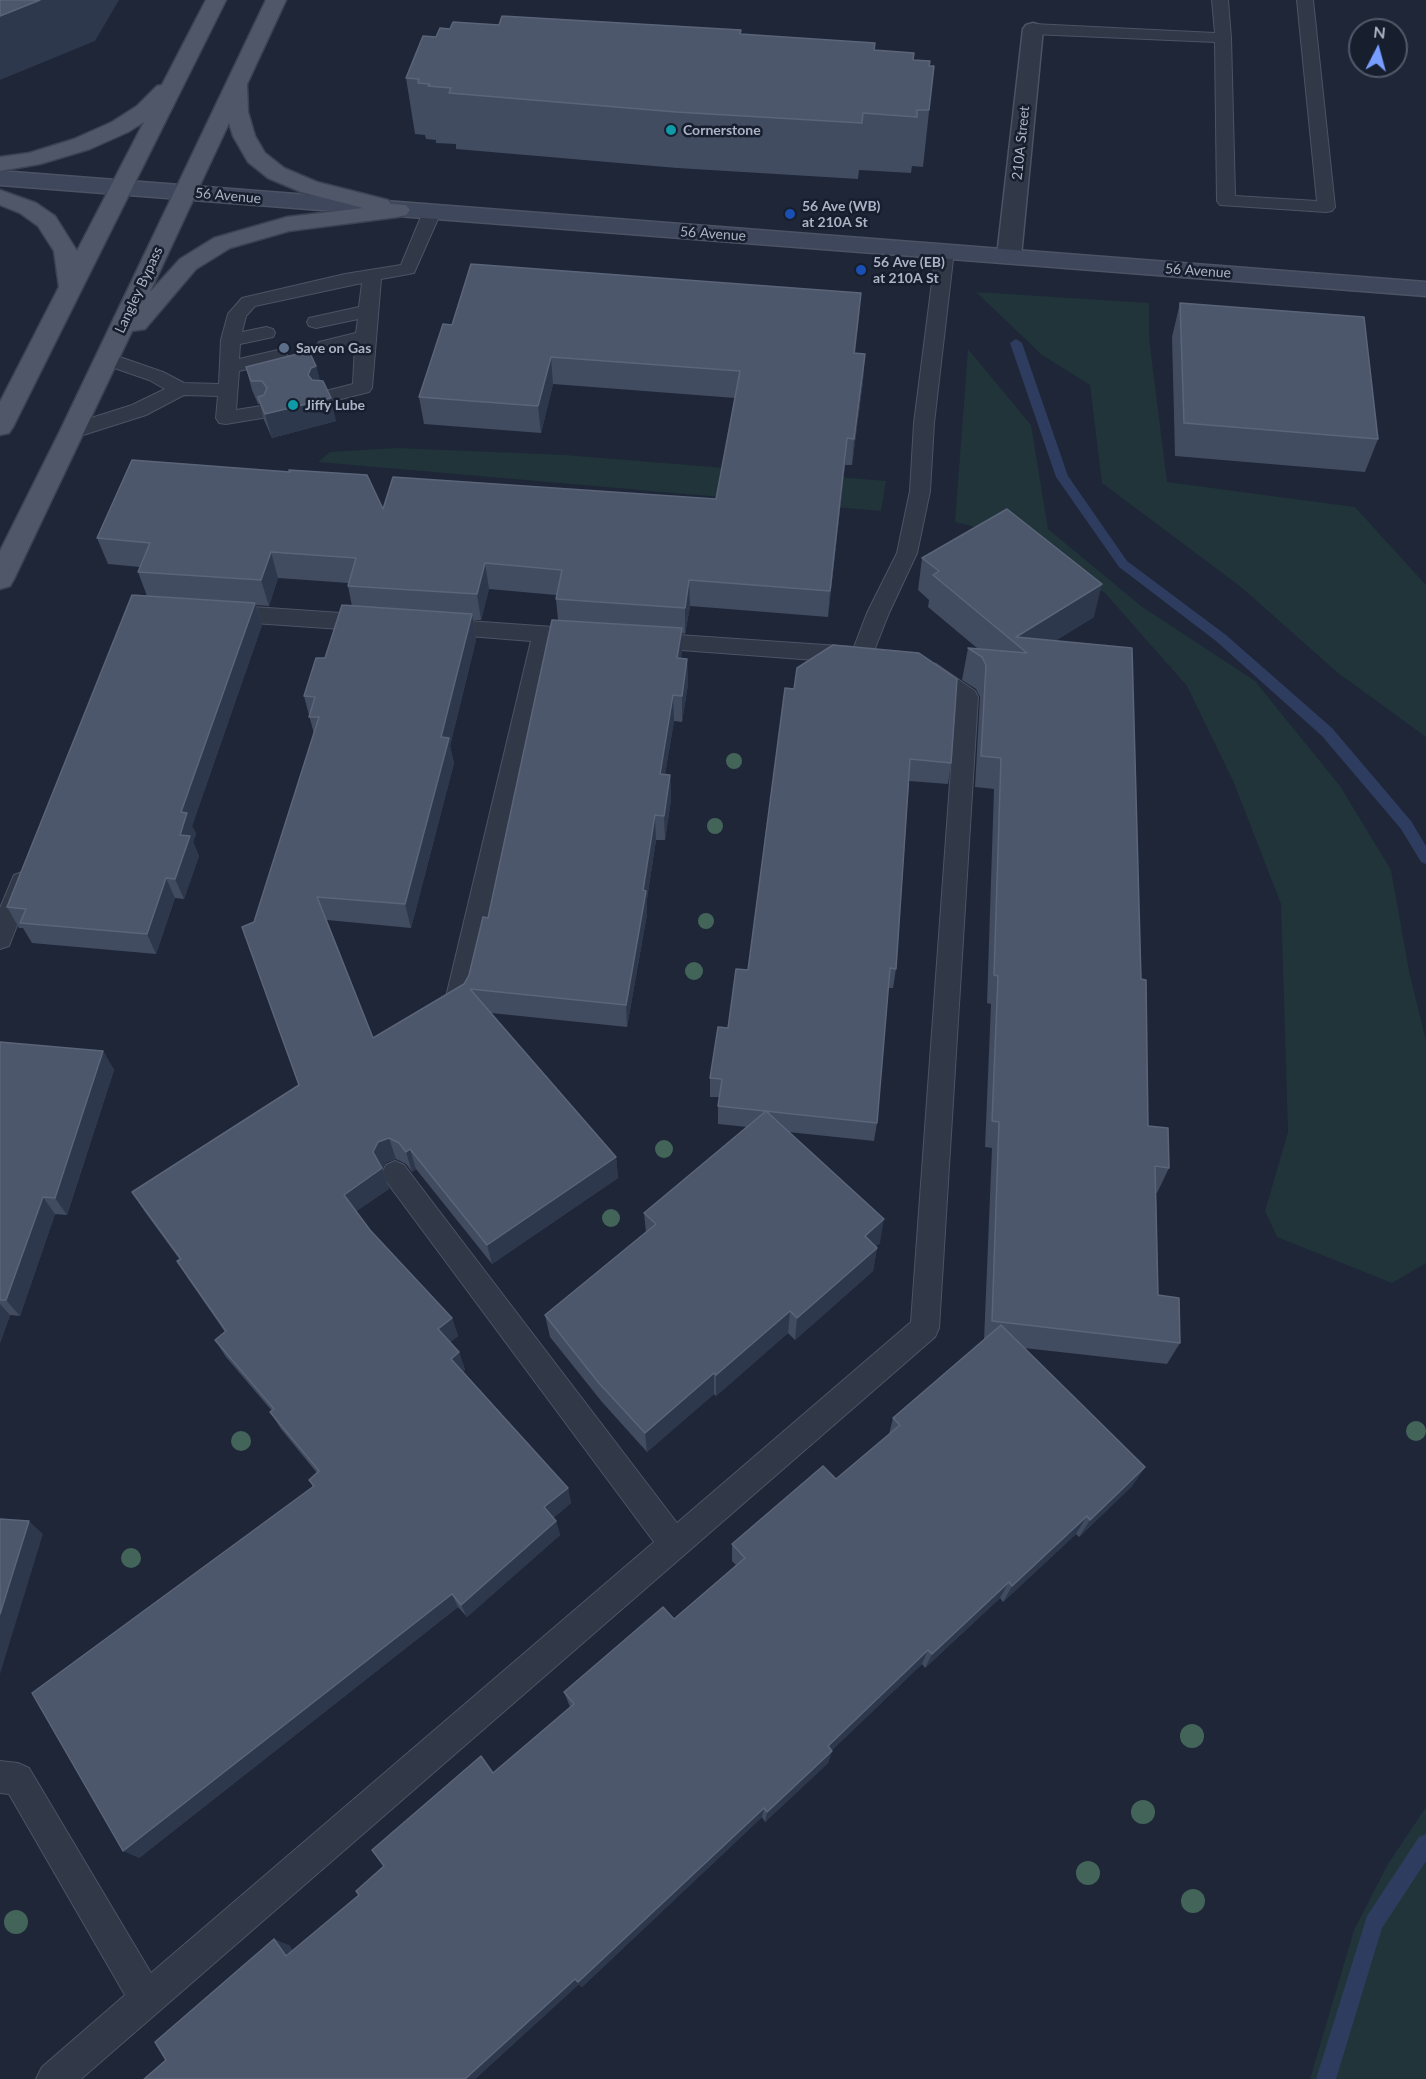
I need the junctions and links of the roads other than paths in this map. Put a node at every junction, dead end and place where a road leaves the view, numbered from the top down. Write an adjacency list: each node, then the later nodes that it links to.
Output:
1 (216, 0): 7 (main road)
2 (276, 0): 8 (main road, Langley Bypass)
3 (1220, 0): 6 (lane)
4 (1305, 0): 6 (lane)
5 (1033, 29): 6 (lane); 17 (street, 210A Street)
6 (1223, 38)
7 (179, 76): 9 (main road); 11 (main road)
8 (237, 82): 12 (main road, Langley Bypass); 14 (main road)
9 (0, 165)
10 (0, 178): 11 (main road, 56 Avenue)
11 (122, 187): 12 (main road, 56 Avenue); 19 (main road)
12 (185, 192): 14 (main road, 56 Avenue); 28 (main road, Langley Bypass)
13 (0, 197): 19 (main road)
14 (398, 210): 15 (main road, 56 Avenue); 28 (main road)
15 (432, 212): 16 (main road, 56 Avenue); 18 (lane)
16 (945, 251): 17 (main road, 56 Avenue); 39 (lane)
17 (1010, 256): 20 (main road, 56 Avenue)
18 (372, 275): 21 (lane); 25 (lane)
19 (71, 287): 34 (main road)
20 (1426, 289)
21 (368, 311): 22 (lane); 24 (lane)
22 (316, 322)
23 (266, 333): 25 (lane)
24 (365, 337): 26 (lane); 32 (lane)
25 (231, 339): 29 (lane)
26 (326, 346)
27 (278, 356): 29 (lane)
28 (108, 357): 30 (lane); 35 (main road, Langley Bypass)
29 (228, 367): 31 (lane)
30 (181, 388): 31 (lane); 35 (lane)
31 (226, 390): 33 (lane)
32 (325, 397)
33 (261, 412)
34 (0, 427)
35 (74, 431): 36 (main road, Langley Bypass)
36 (0, 579)
37 (200, 611): 38 (lane)
38 (544, 634): 39 (lane); 42 (lane)
39 (884, 659): 44 (lane)
40 (30, 861): 41 (lane)
41 (0, 939)
42 (459, 998)
43 (395, 1173): 44 (lane)
44 (673, 1543): 46 (lane)
45 (0, 1777): 46 (lane)
46 (147, 1999): 47 (lane)
47 (54, 2079)

